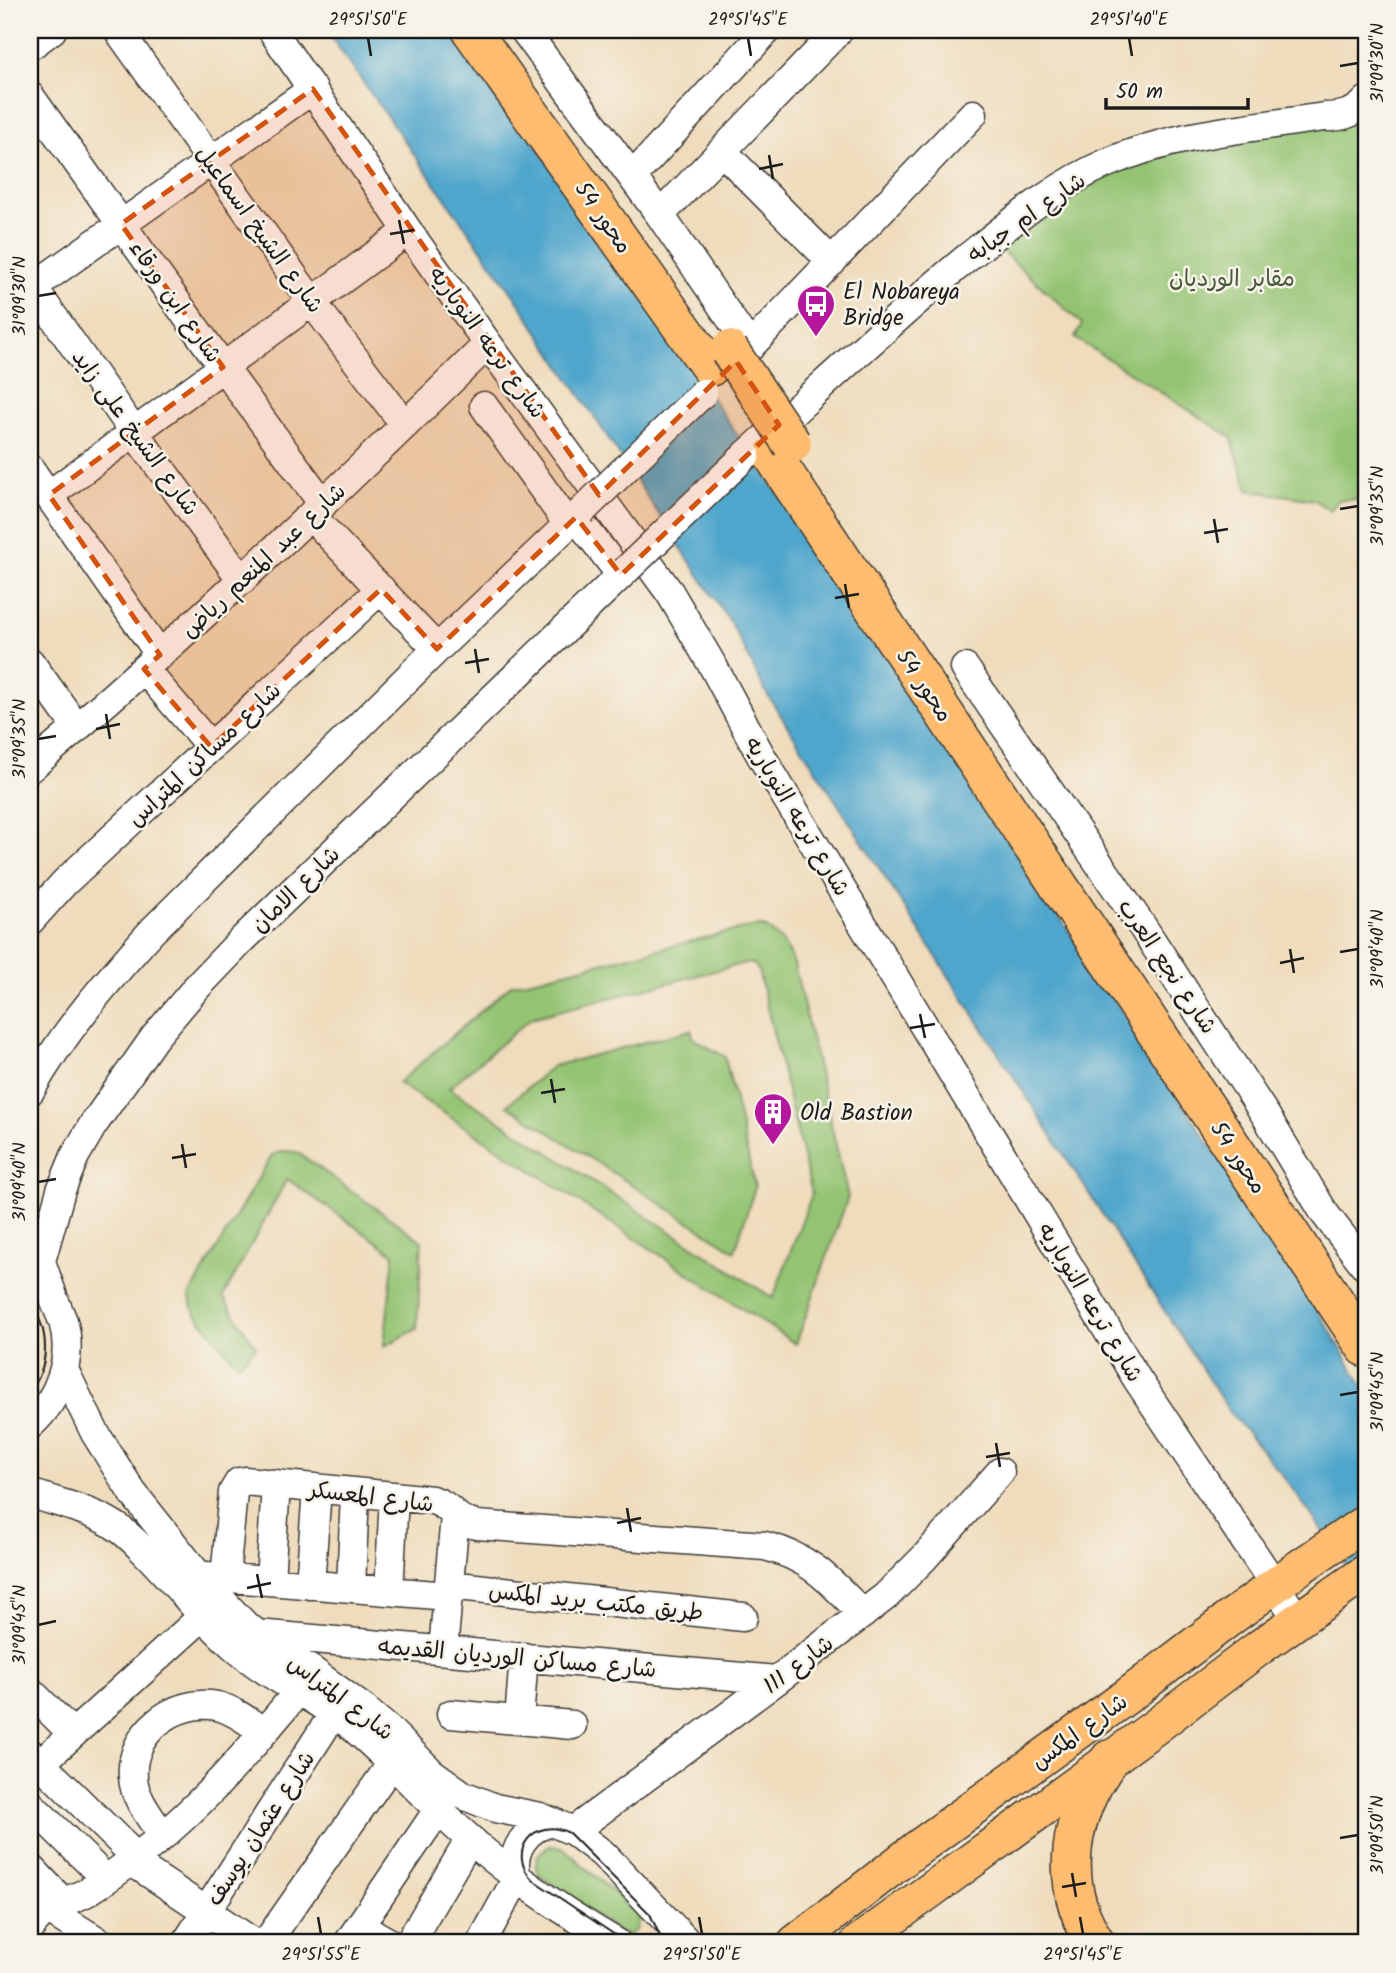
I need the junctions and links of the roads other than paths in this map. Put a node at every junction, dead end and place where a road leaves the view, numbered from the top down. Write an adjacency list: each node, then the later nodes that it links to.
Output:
1 (52, 30): 9 (street)
2 (118, 30): 15 (street, شارع الشيخ اسماعيل)
3 (272, 30): 10 (street, شارع ترعه النوباريه)
4 (471, 30): 24 (highway, محور 54)
5 (502, 30): 24 (highway, محور 54)
6 (524, 30): 16 (street)
7 (767, 30): 16 (street)
8 (839, 30): 14 (street)
9 (30, 46)
10 (313, 89): 15 (street); 19 (street, شارع ترعه النوباريه)
11 (30, 96): 18 (street, شارع ابن ورقاء)
12 (1366, 100): 29 (street, شارع ام جبابه)
13 (974, 114): 20 (street)
14 (722, 150): 17 (street); 20 (street)
15 (211, 161): 18 (street); 22 (street, شارع الشيخ اسماعيل)
16 (632, 177): 17 (street)
17 (660, 215): 24 (street)
18 (121, 224): 21 (street); 25 (street, شارع ابن ورقاء)
19 (408, 231): 22 (street); 23 (street, شارع ترعه النوباريه)
20 (832, 262): 24 (street)
21 (31, 286): 28 (street, شارع الشيخ على زايد)
22 (312, 302): 25 (street); 27 (street, شارع الشيخ اسماعيل)
23 (488, 344): 27 (street, شارع عبد المنعم رياض); 63 (street, شارع ترعه النوباريه)
24 (723, 364): 29 (highway, محور 54); 33 (street, bridge)
25 (223, 367): 28 (street); 32 (street, شارع ابن ورقاء)
26 (484, 406): 33 (street)
27 (405, 425): 32 (street, شارع عبد المنعم رياض)
28 (134, 432): 31 (street); 35 (street, شارع الشيخ على زايد)
29 (770, 452): 34 (street, شارع ام جبابه, bridge); 48 (highway, محور 54); 49 (highway, محور 54)
30 (30, 469): 31 (street)
31 (49, 495): 39 (street)
32 (317, 510): 35 (street, شارع عبد المنعم رياض); 36 (street, شارع ابن ورقاء)
33 (575, 518): 34 (street); 37 (street)
34 (623, 573): 46 (street, شارع الامان)
35 (242, 580): 39 (street, شارع عبد المنعم رياض)
36 (381, 589): 37 (street, شارع ابن ورقاء); 42 (street, شارع مساكن المتراس)
37 (437, 649): 45 (street)
38 (30, 662): 41 (street)
39 (152, 662): 41 (street, شارع عبد المنعم رياض); 42 (street)
40 (965, 668): 47 (street, شارع نجع العرب)
41 (77, 728): 43 (street, شارع عبد المنعم رياض)
42 (211, 747): 44 (street, شارع مساكن المتراس)
43 (30, 768)
44 (32, 914)
45 (30, 1091)
46 (35, 1252): 50 (street)
47 (1366, 1267)
48 (1366, 1301)
49 (1366, 1348)
50 (64, 1370): 51 (street); 58 (street, شارع المتراس)
51 (30, 1425)
52 (1000, 1472): 70 (street, شارع 111)
53 (276, 1484): 54 (street, شارع المعسكر); 64 (street, شارع المعسكر); 65 (street)
54 (317, 1489): 56 (street, شارع المعسكر); 66 (street)
55 (30, 1493): 61 (street, شارع المتراس)
56 (355, 1493): 57 (street, شارع المعسكر); 67 (street)
57 (394, 1497): 59 (street, شارع المعسكر); 69 (street)
58 (147, 1512): 61 (street); 64 (street, شارع المتراس)
59 (455, 1516): 68 (street); 70 (street, شارع المعسكر)
60 (1366, 1522): 63 (main road, شارع المكس)
61 (127, 1534): 71 (street, شارع المتراس)
62 (1366, 1572): 73 (main road, شارع المكس)
63 (1287, 1576): 73 (street, شارع ترعه النوباريه); 94 (main road, شارع المكس)
64 (211, 1577): 65 (street, طريق مكتب بريد المكس); 74 (street, شارع المتراس)
65 (270, 1581): 66 (street, طريق مكتب بريد المكس)
66 (310, 1585): 67 (street, طريق مكتب بريد المكس)
67 (351, 1588): 69 (street, طريق مكتب بريد المكس)
68 (448, 1590): 69 (street, طريق مكتب بريد المكس); 72 (street, طريق مكتب بريد المكس); 75 (street)
69 (389, 1591)
70 (863, 1614): 77 (street, شارع 111)
71 (203, 1616): 78 (street, شارع المتراس); 85 (street)
72 (743, 1617)
73 (1298, 1620): 86 (main road, شارع المكس)
74 (257, 1634): 75 (street, شارع مساكن الورديان القديمه); 91 (street, شارع المتراس)
75 (443, 1650): 76 (street, شارع مساكن الورديان القديمه)
76 (524, 1657): 77 (street, شارع مساكن الورديان القديمه); 82 (street)
77 (777, 1680): 91 (street, شارع 111)
78 (299, 1690): 80 (street, شارع المتراس); 84 (street)
79 (30, 1691): 85 (street)
80 (334, 1713): 88 (street, شارع المتراس); 100 (street, شارع عثمان يوسف)
81 (451, 1714): 82 (street)
82 (519, 1720): 83 (street)
83 (572, 1725)
84 (264, 1732): 92 (street); 92 (street)
85 (73, 1734): 87 (street)
86 (1110, 1759): 99 (main road, شارع المكس); 114 (highway)
87 (33, 1763): 95 (street)
88 (392, 1763): 90 (street, شارع المتراس); 106 (street)
89 (30, 1804): 97 (street)
90 (438, 1810): 93 (street, شارع المتراس); 102 (street)
91 (563, 1826): 98 (street, شارع 111); 111 (street, شارع المتراس)
92 (162, 1835): 95 (street)
93 (470, 1839): 98 (street, شارع المتراس); 108 (street)
94 (915, 1850): 99 (main road); 112 (main road, شارع المكس)
95 (134, 1859): 97 (street); 100 (street)
96 (30, 1867): 101 (street)
97 (106, 1878): 101 (street)
98 (517, 1878): 109 (street); 110 (street, شارع المتراس)
99 (940, 1883): 113 (main road, شارع المكس)
100 (206, 1911): 104 (street, شارع عثمان يوسف); 105 (street)
101 (46, 1913): 103 (street)
102 (354, 1934): 107 (street)
103 (98, 1942)
104 (186, 1943)
105 (254, 1943)
106 (265, 1943)
107 (390, 1943)
108 (409, 1943)
109 (481, 1943)
110 (617, 1943)
111 (688, 1943)
112 (795, 1943)
113 (858, 1943)
114 (1096, 1943)

